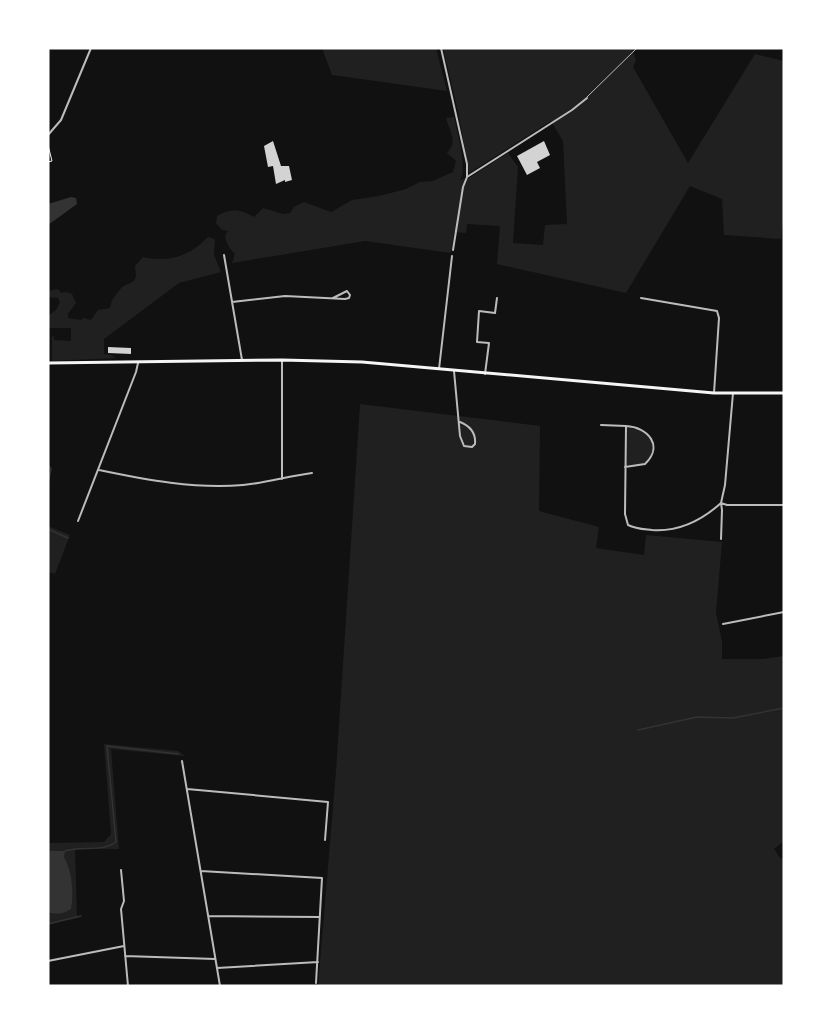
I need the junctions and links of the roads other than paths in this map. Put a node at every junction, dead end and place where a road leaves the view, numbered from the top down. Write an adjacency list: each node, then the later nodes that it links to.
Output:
1 (91, 48): 5 (street)
2 (441, 48): 6 (street)
3 (637, 48): 4 (lane)
4 (586, 98): 6 (street)
5 (48, 135)
6 (467, 177): 7 (street)
7 (453, 250)
8 (224, 255): 13 (street)
9 (452, 256): 18 (street)
10 (333, 298): 10 (street); 13 (street)
11 (497, 298): 20 (street)
12 (641, 298): 21 (street)
13 (232, 302): 14 (street)
14 (242, 360): 15 (main road); 17 (main road)
15 (282, 360): 18 (main road); 30 (street)
16 (48, 363): 17 (main road)
17 (138, 363): 28 (street)
18 (439, 369): 19 (main road)
19 (454, 371): 20 (main road); 24 (street)
20 (485, 374): 21 (main road)
21 (714, 393): 22 (main road)
22 (733, 393): 23 (main road); 31 (street)
23 (784, 393)
24 (459, 422): 24 (street)
25 (601, 425): 26 (street)
26 (626, 426): 27 (street); 27 (street)
27 (625, 466): 31 (street)
28 (99, 470): 30 (street); 33 (street)
29 (312, 473): 30 (street)
30 (282, 479)
31 (721, 503): 32 (street); 34 (street)
32 (784, 505)
33 (78, 522)
34 (721, 539)
35 (784, 612): 36 (street)
36 (723, 624)
37 (182, 761): 38 (street)
38 (187, 789): 39 (street); 41 (street)
39 (325, 840)
40 (121, 870): 44 (street)
41 (201, 871): 42 (street); 43 (street)
42 (208, 916): 43 (street); 46 (street)
43 (320, 917): 48 (street)
44 (124, 946): 45 (street); 47 (street)
45 (125, 956): 46 (street); 51 (street)
46 (215, 959): 49 (street)
47 (48, 961)
48 (318, 962): 49 (street); 50 (street)
49 (217, 968): 52 (street)
50 (316, 983)
51 (128, 986)
52 (220, 986)

